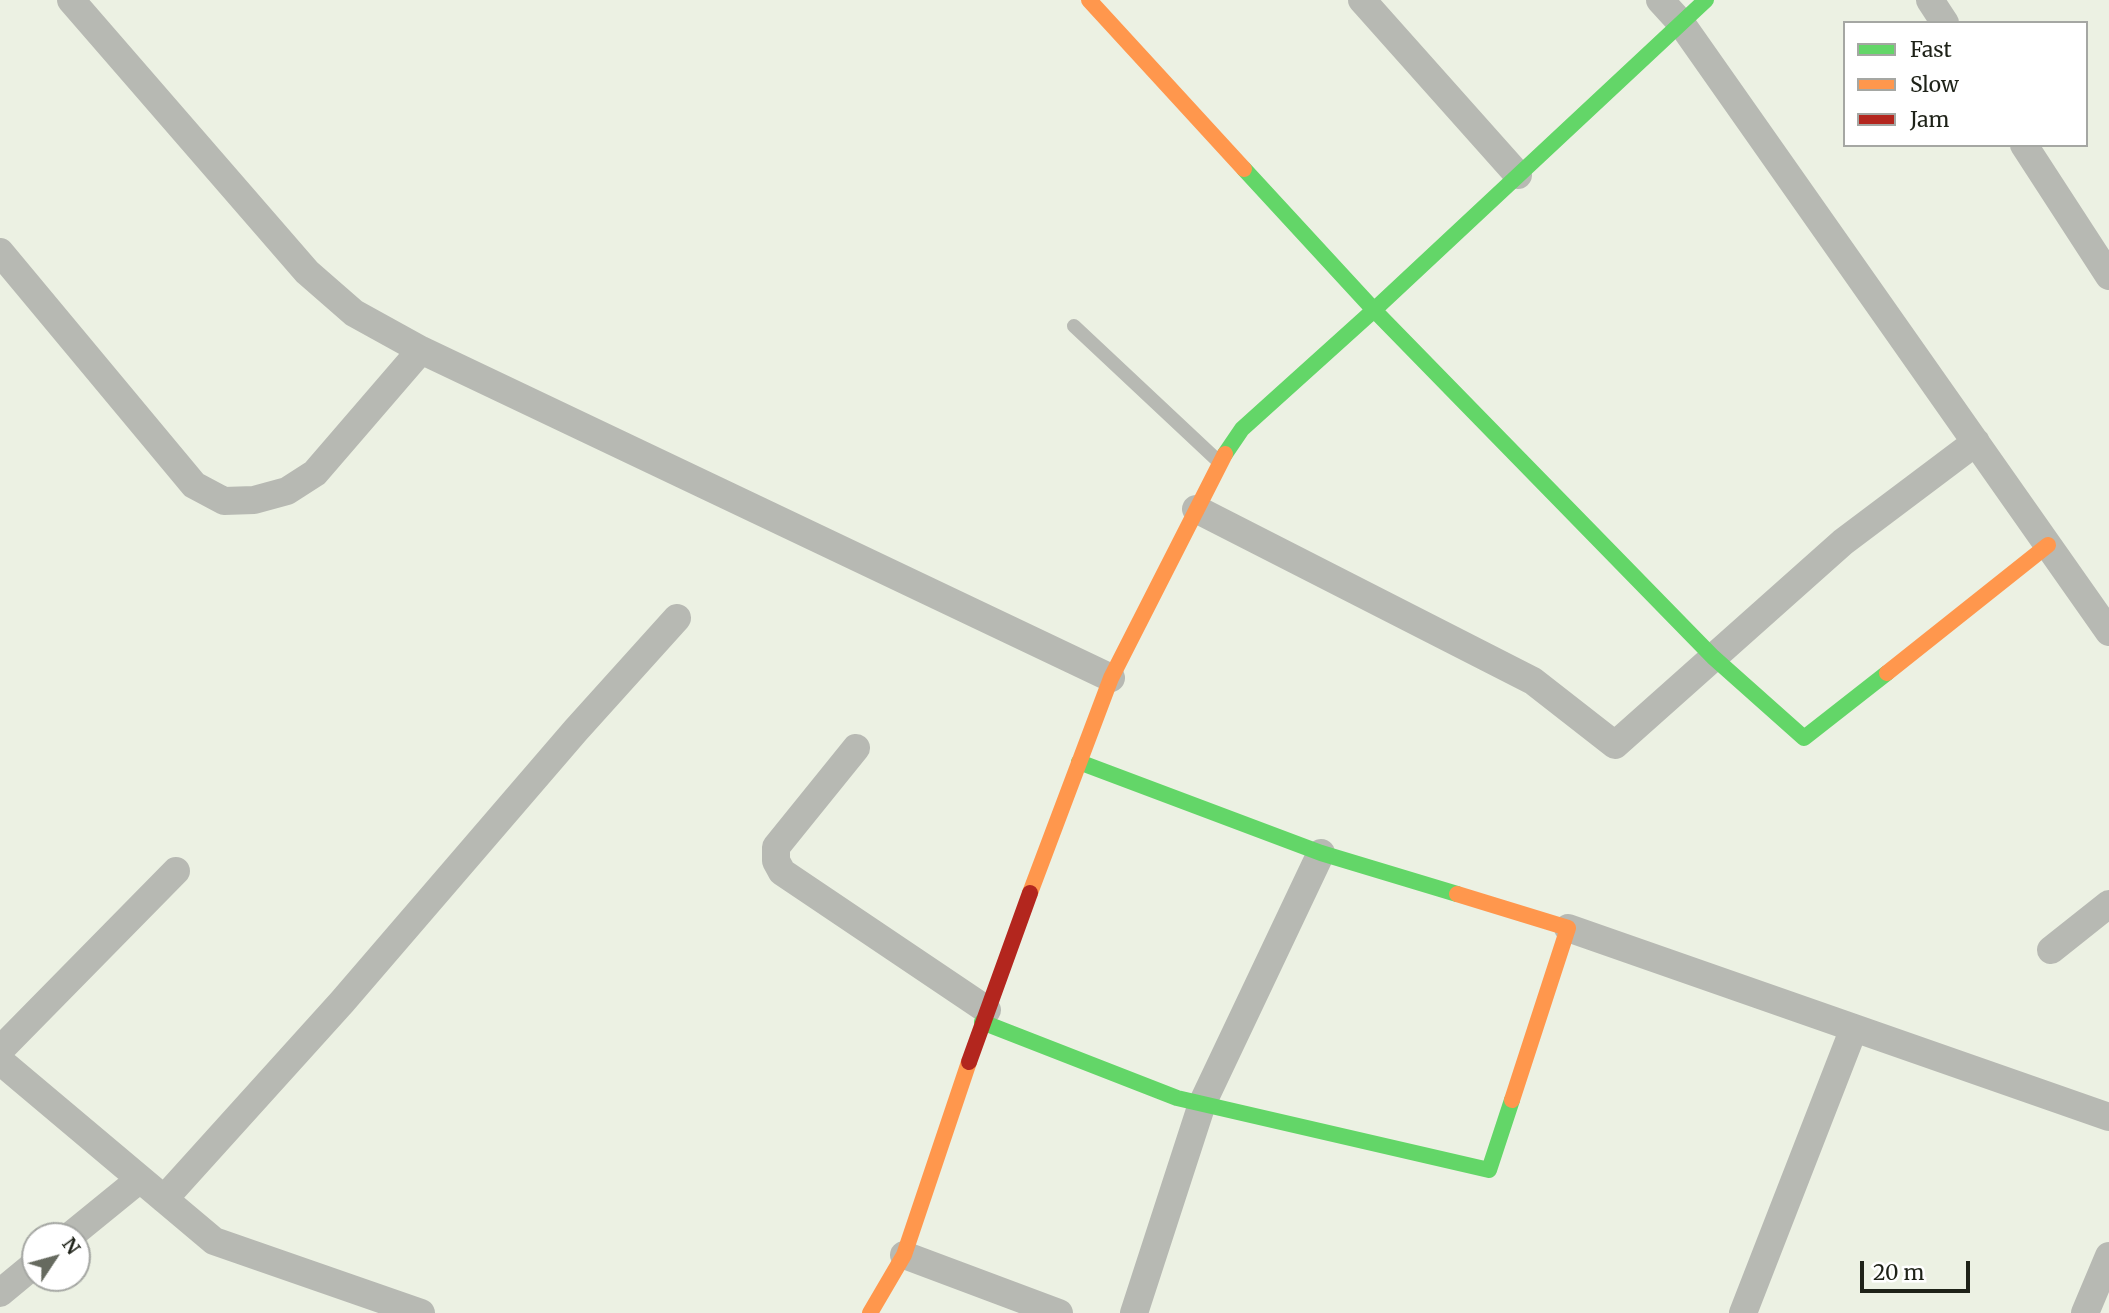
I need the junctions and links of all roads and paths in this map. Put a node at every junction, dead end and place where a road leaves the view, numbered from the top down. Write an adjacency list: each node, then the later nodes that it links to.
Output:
1 (71, 0): 15 (street)
2 (1089, 0): 13 (street)
3 (1362, 0): 10 (street)
4 (1660, 0): 8 (street)
5 (1706, 0): 8 (street)
6 (1930, 0): 7 (street)
7 (1944, 21)
8 (1681, 23): 10 (street); 16 (street)
9 (2025, 147): 12 (street)
10 (1518, 175): 13 (street)
11 (0, 252): 15 (street)
12 (2109, 276)
13 (1374, 310): 17 (street); 22 (street)
14 (1073, 326): 17 (lane)
15 (421, 350): 23 (street)
16 (1976, 442): 19 (street); 22 (street)
17 (1220, 463): 18 (street)
18 (1196, 509): 22 (street); 23 (street)
19 (2048, 545): 21 (street); 22 (street)
20 (677, 618): 38 (street)
21 (2109, 632)
22 (1713, 657)
23 (1111, 678): 25 (street)
24 (856, 748): 31 (street)
25 (1079, 762): 26 (street); 31 (street)
26 (1321, 853): 29 (street); 35 (street)
27 (176, 871): 33 (street)
28 (2109, 904): 30 (street)
29 (1568, 928): 32 (street); 35 (street)
30 (2051, 950)
31 (984, 1016): 35 (street); 40 (street)
32 (1854, 1028): 36 (street); 48 (street)
33 (0, 1050)
34 (0, 1061): 37 (street)
35 (1202, 1104): 47 (street)
36 (2109, 1117)
37 (140, 1179): 38 (street); 39 (street)
38 (164, 1199): 44 (street)
39 (87, 1222)
40 (904, 1255): 45 (street); 46 (street)
41 (2109, 1256): 49 (street)
42 (21, 1276): 43 (street)
43 (0, 1293)
44 (421, 1313)
45 (870, 1313)
46 (1059, 1313)
47 (1134, 1313)
48 (1743, 1313)
49 (2085, 1313)

